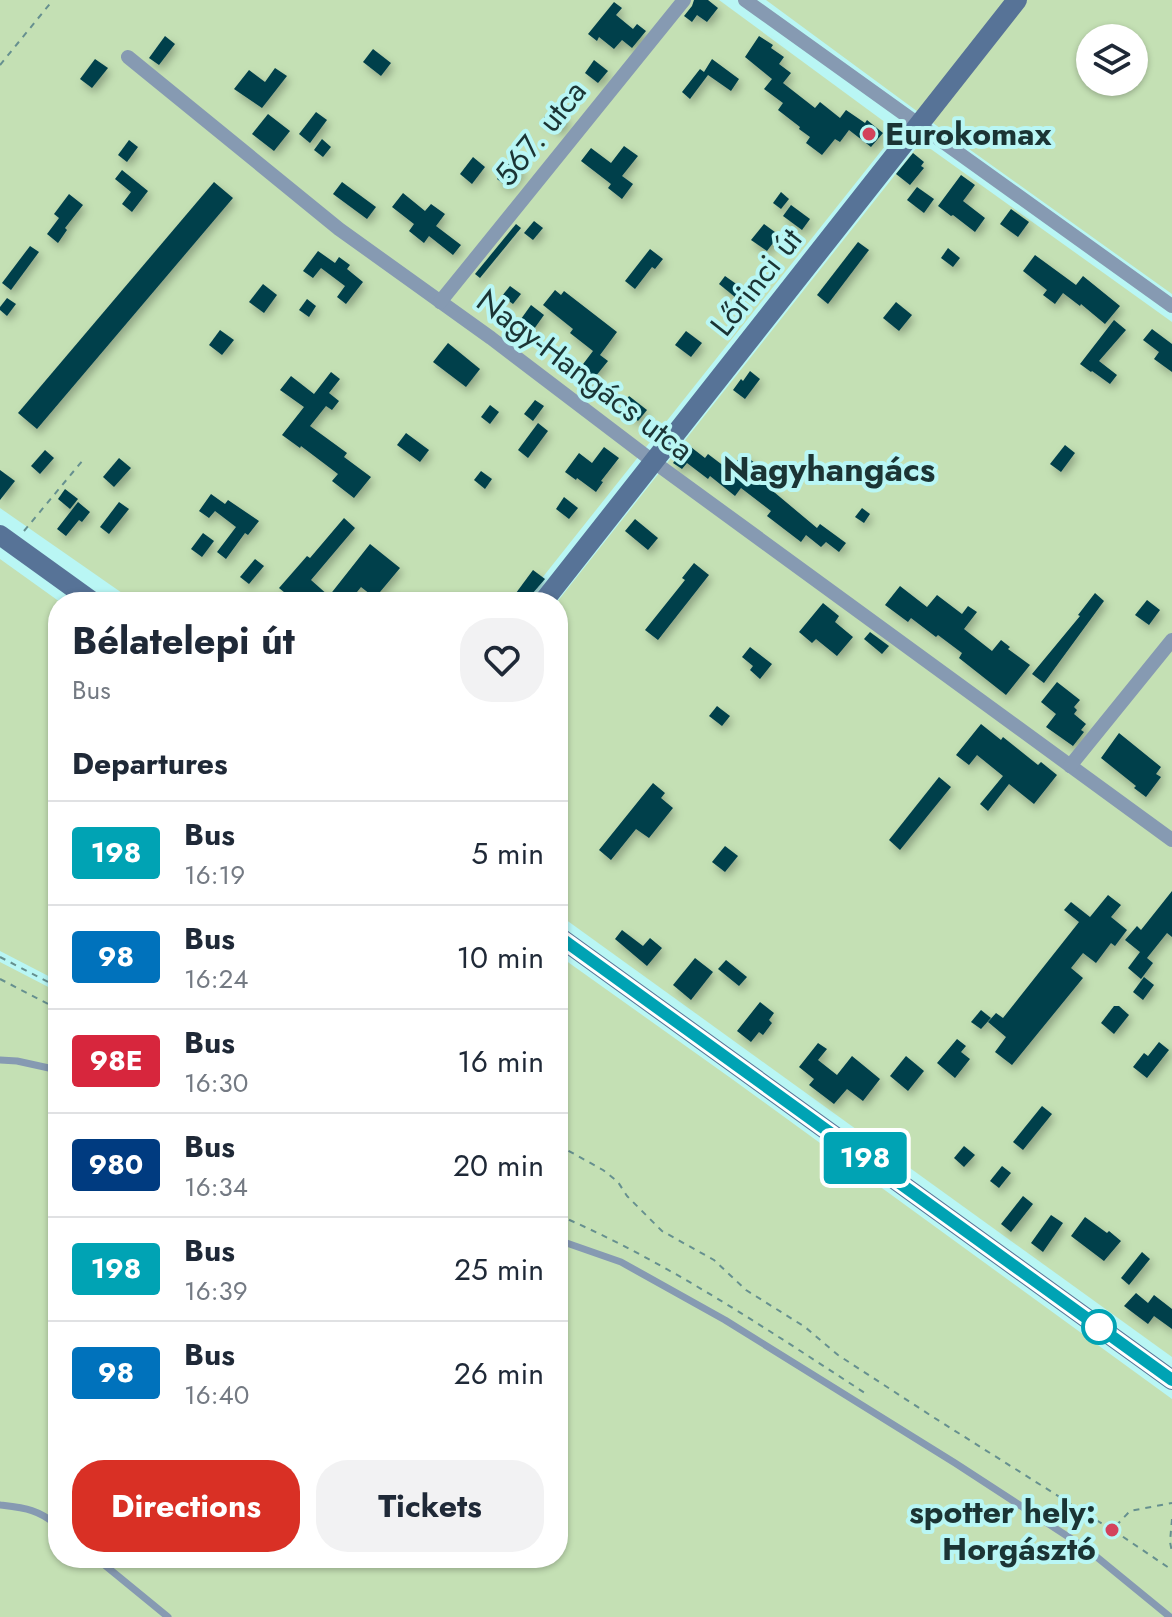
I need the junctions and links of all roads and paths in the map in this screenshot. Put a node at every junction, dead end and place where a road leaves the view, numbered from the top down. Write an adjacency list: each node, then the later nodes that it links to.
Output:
1 (53, 0): 6 (path)
2 (684, 0): 8 (street, 567. utca)
3 (745, 0): 7 (street)
4 (1017, 0): 7 (main road, Lőrinci út)
5 (128, 57): 8 (street, Nagy-Hangács utca)
6 (0, 65)
7 (919, 124): 9 (street); 11 (main road, Lőrinci út)
8 (440, 302): 11 (street, Nagy-Hangács utca)
9 (1172, 306)
10 (83, 460): 12 (path)
11 (654, 462): 14 (main road, Lőrinci út); 16 (street, Nagy-Hangács utca)
12 (7, 540): 13 (main road)
13 (79, 592)
14 (551, 592)
15 (1172, 640): 16 (street)
16 (1070, 766): 17 (street, Nagy-Hangács utca)
17 (1172, 840)
18 (568, 943): 27 (main road)
19 (0, 957): 21 (path)
20 (0, 979): 22 (path)
21 (48, 982)
22 (48, 1004)
23 (0, 1060): 24 (lane)
24 (48, 1068)
25 (568, 1151): 32 (path)
26 (568, 1243): 37 (lane)
27 (1172, 1380)
28 (1172, 1503): 32 (path)
29 (0, 1505): 30 (lane)
30 (48, 1517)
31 (1172, 1519): 33 (path)
32 (1112, 1530): 35 (path)
33 (1172, 1552)
34 (108, 1568): 36 (lane)
35 (1172, 1570)
36 (168, 1617)
37 (1170, 1617)

